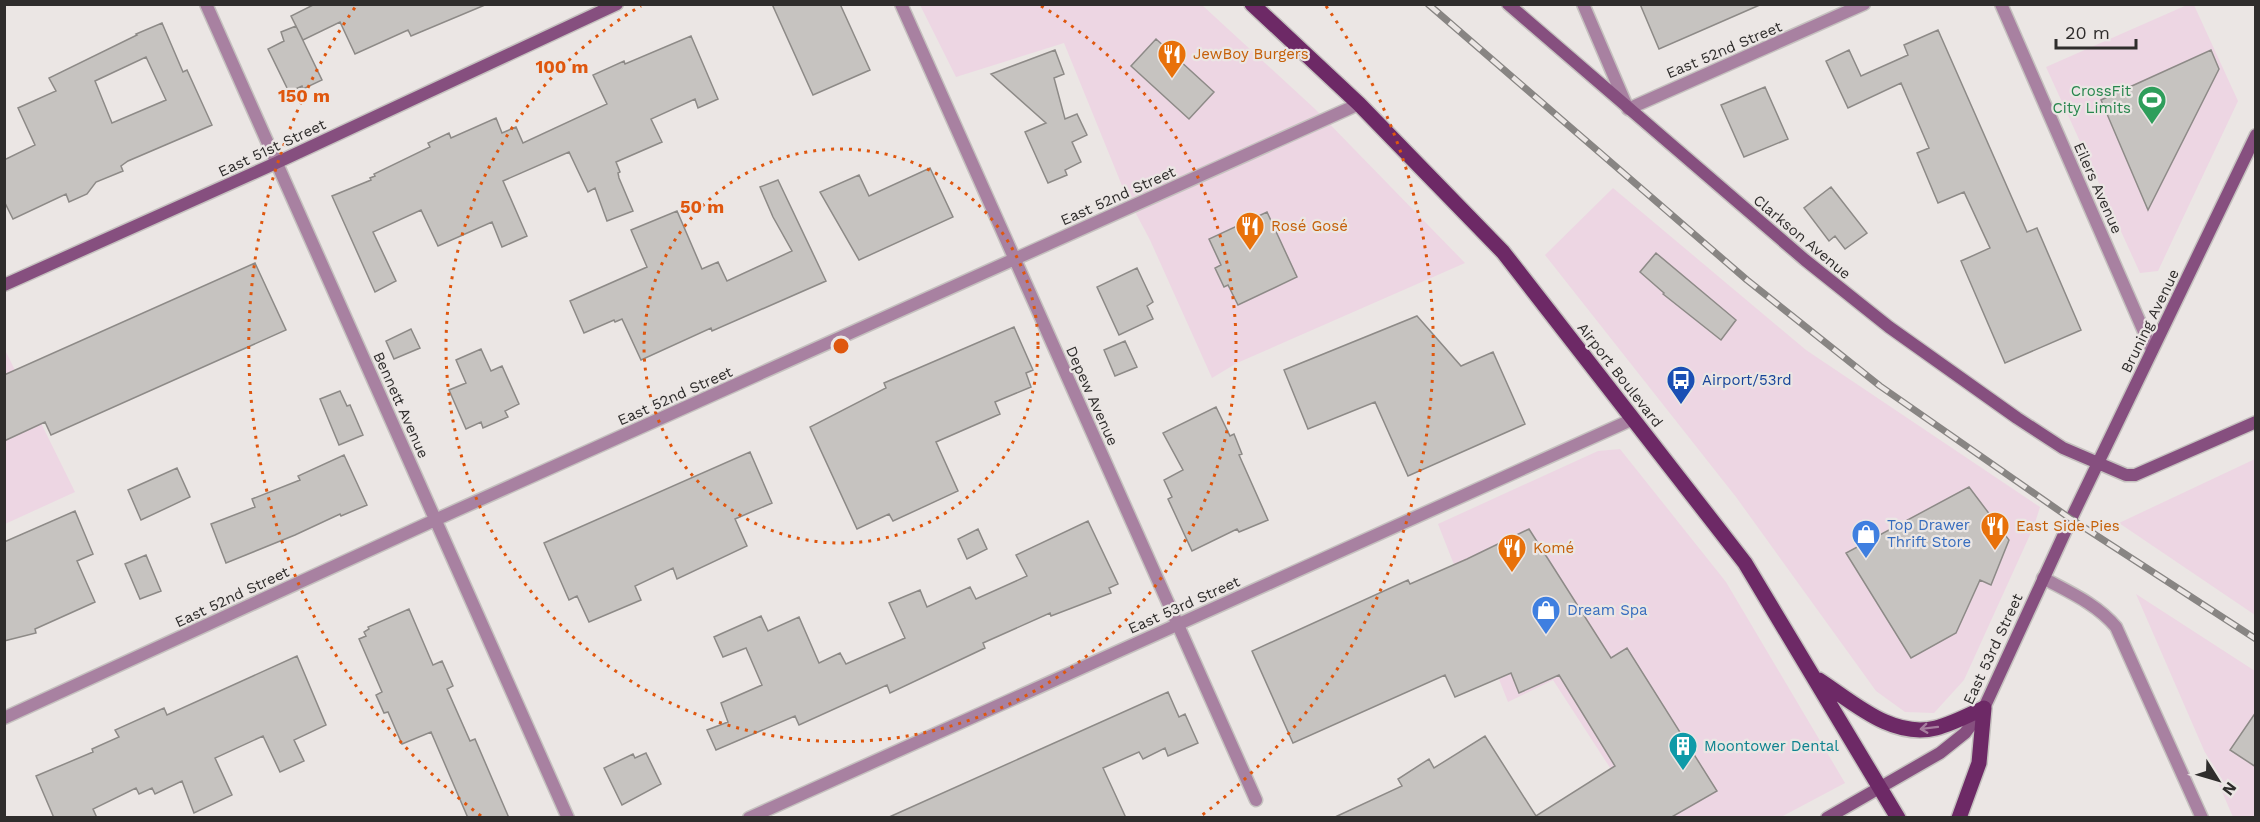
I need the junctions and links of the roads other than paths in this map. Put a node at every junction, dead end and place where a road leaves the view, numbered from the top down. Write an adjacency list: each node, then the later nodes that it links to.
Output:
1 (206, 4): 12 (street, Bennett Avenue)
2 (617, 4): 12 (street, East 51st Street)
3 (901, 4): 13 (street, Depew Avenue)
4 (1252, 4): 9 (main road, Airport Boulevard)
5 (1508, 4): 10 (street, Clarkson Avenue)
6 (1583, 4): 10 (street)
7 (1864, 4): 10 (street, East 52nd Street)
8 (2001, 4): 15 (street, Eilers Avenue)
9 (1359, 104): 13 (street, East 52nd Street); 16 (main road, Airport Boulevard)
10 (1628, 109): 18 (street, Clarkson Avenue)
11 (2256, 135): 15 (street, Bruning Avenue)
12 (276, 163): 14 (street, East 51st Street); 20 (street, Bennett Avenue)
13 (1014, 259): 20 (street, East 52nd Street); 22 (street, Depew Avenue)
14 (4, 285)
15 (2152, 350): 18 (street, Bruning Avenue)
16 (1631, 420): 22 (street, East 53rd Street); 23 (main road, Airport Boulevard)
17 (2256, 422): 18 (street)
18 (2097, 463): 19 (street, Bruning Avenue)
19 (2071, 519): 21 (street, East 53rd Street)
20 (435, 520): 25 (street, East 52nd Street); 28 (street, Bennett Avenue)
21 (2043, 578): 24 (street, East 53rd Street); 33 (street)
22 (1177, 624): 27 (street, Depew Avenue); 29 (street, East 53rd Street)
23 (1814, 676): 24 (main road, one-way to 23); 26 (main road, Airport Boulevard)
24 (1984, 708): 26 (street, East 53rd Street); 32 (main road)
25 (4, 718)
26 (1881, 787): 30 (street, East 53rd Street); 31 (main road, Airport Boulevard)
27 (1256, 800)
28 (568, 818)
29 (749, 818)
30 (1827, 818)
31 (1898, 818)
32 (1959, 818)
33 (2202, 818)

